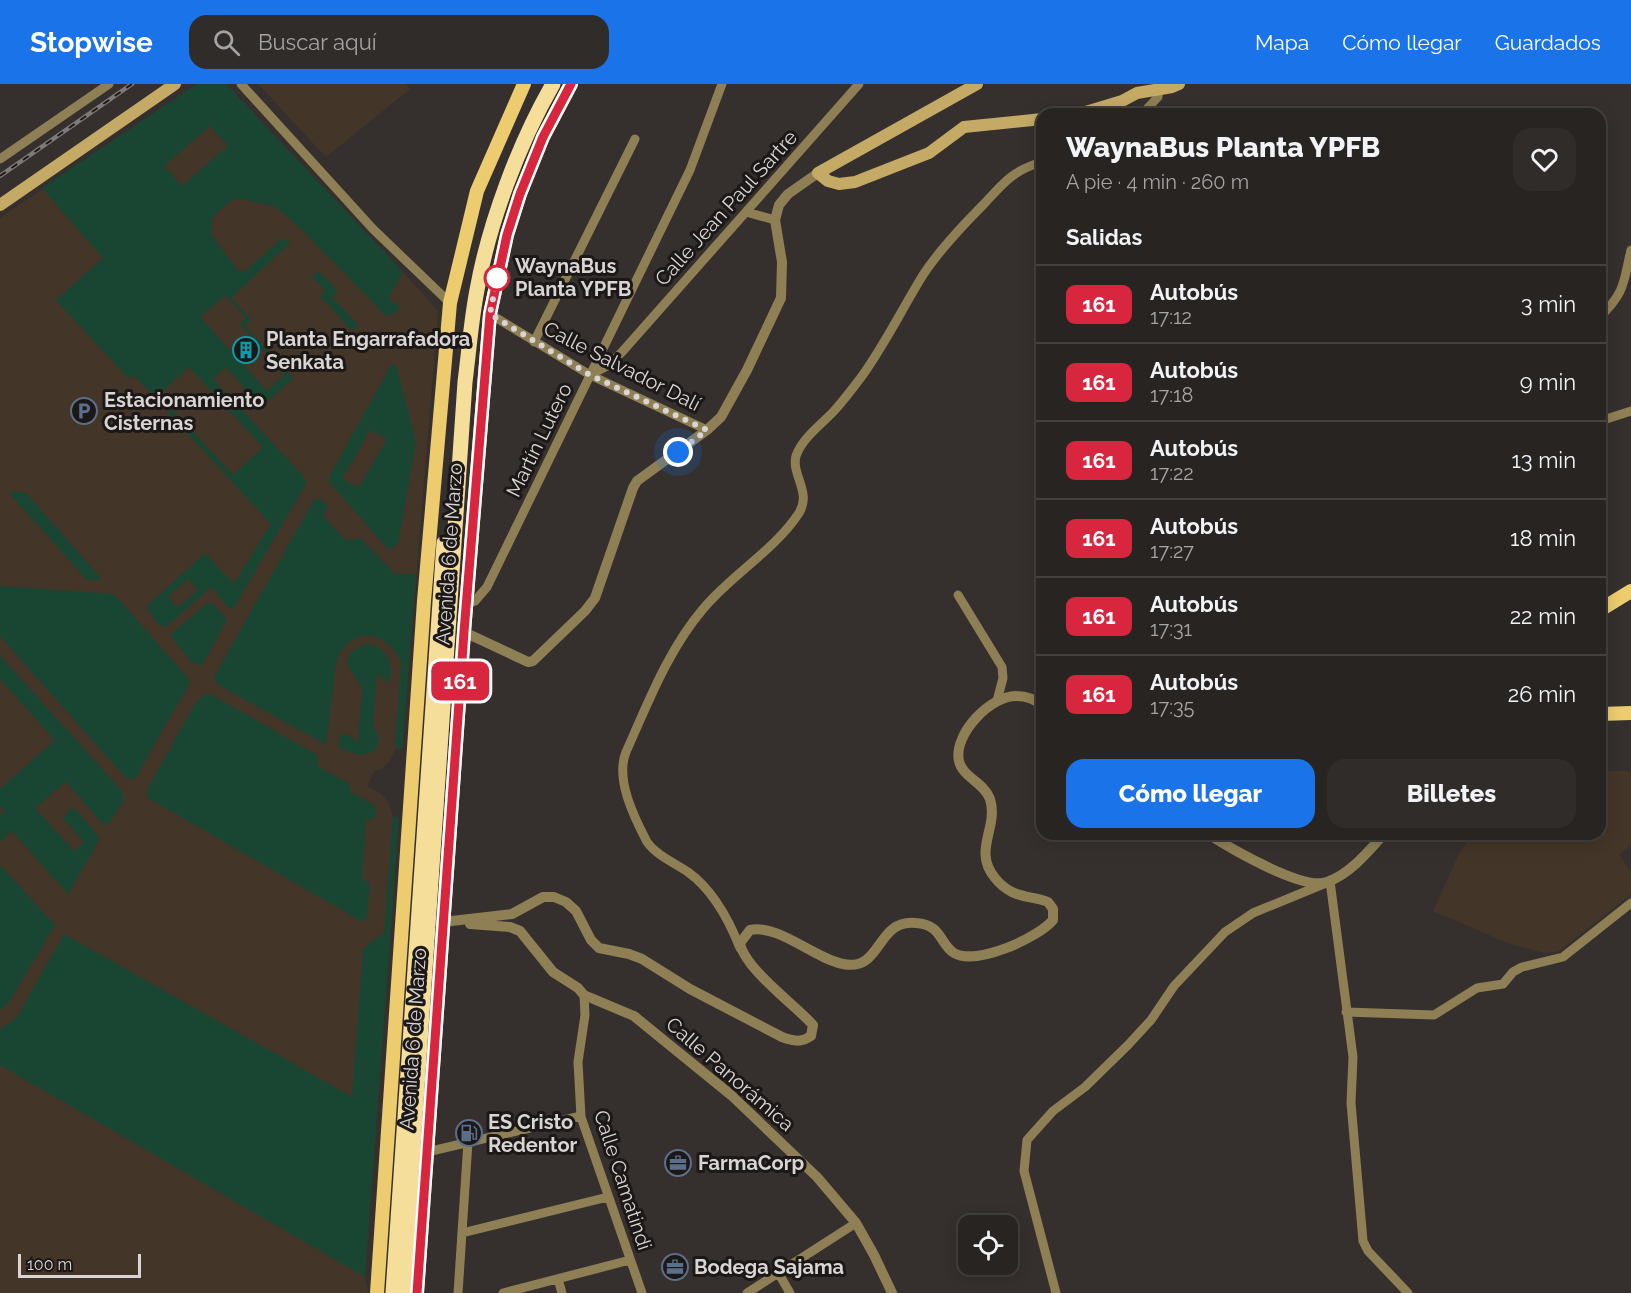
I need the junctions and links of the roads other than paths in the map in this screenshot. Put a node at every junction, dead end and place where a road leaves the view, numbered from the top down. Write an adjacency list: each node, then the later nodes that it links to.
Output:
1 (110, 84): 17 (street)
2 (175, 84): 20 (main road)
3 (241, 84): 24 (street)
4 (524, 84): 24 (main road, Avenida 6 de Marzo)
5 (542, 84): 59 (highway, Avenida 6 de Marzo)
6 (553, 84): 60 (highway, Avenida 6 de Marzo)
7 (571, 84): 26 (main road, Avenida 6 de Marzo)
8 (722, 84): 28 (street, Martín Lutero)
9 (859, 84): 21 (street, Calle Jean Paul Sartre)
10 (977, 84): 19 (main road)
11 (1179, 84): 12 (main road)
12 (1159, 89): 13 (main road); 14 (street)
13 (1099, 108)
14 (1148, 108)
15 (1036, 120): 19 (main road)
16 (635, 139): 27 (street)
17 (0, 159)
18 (1036, 164): 46 (street)
19 (818, 173): 22 (street)
20 (0, 205)
21 (746, 212): 22 (street); 28 (street, Calle Jean Paul Sartre)
22 (775, 220): 31 (street)
23 (1631, 250): 25 (street)
24 (450, 303): 58 (main road, Avenida 6 de Marzo)
25 (1606, 311)
26 (490, 314): 27 (street, Calle Salvador Dalí); 34 (main road, Avenida 6 de Marzo)
27 (534, 342): 28 (street, Calle Salvador Dalí)
28 (590, 375): 31 (street, Calle Salvador Dalí); 34 (street, Martín Lutero)
29 (1631, 411): 30 (street)
30 (1606, 419)
31 (707, 430): 36 (street)
32 (1631, 591): 35 (main road)
33 (958, 595): 37 (street)
34 (466, 605): 36 (main road, Avenida 6 de Marzo)
35 (1606, 606)
36 (464, 632): 45 (main road, Avenida 6 de Marzo)
37 (997, 701): 38 (street); 46 (street)
38 (1036, 702)
39 (1631, 713): 40 (main road)
40 (1606, 714)
41 (1218, 840): 43 (street)
42 (1379, 840): 43 (street)
43 (1328, 882): 48 (street); 69 (street)
44 (1631, 903): 48 (street)
45 (443, 922): 46 (street); 47 (street); 51 (main road, Avenida 6 de Marzo)
46 (741, 950)
47 (584, 995): 49 (street, Calle Camatindi); 53 (street, Calle Panorámica)
48 (1346, 1012): 70 (street)
49 (581, 1116): 50 (street); 52 (street, Calle Camatindi)
50 (468, 1142): 51 (street); 54 (street)
51 (427, 1152): 61 (main road, Avenida 6 de Marzo)
52 (608, 1197): 54 (street); 55 (street, Calle Camatindi)
53 (856, 1223): 56 (street); 68 (street, Calle Panorámica)
54 (462, 1233): 62 (street)
55 (630, 1260): 57 (street); 65 (street, Calle Camatindi)
56 (779, 1274): 66 (street); 67 (street)
57 (558, 1278): 63 (street); 64 (street)
58 (377, 1293)
59 (393, 1293)
60 (403, 1293)
61 (417, 1293)
62 (458, 1293)
63 (503, 1293)
64 (562, 1293)
65 (642, 1293)
66 (747, 1293)
67 (790, 1293)
68 (892, 1293)
69 (1056, 1293)
70 (1408, 1293)

